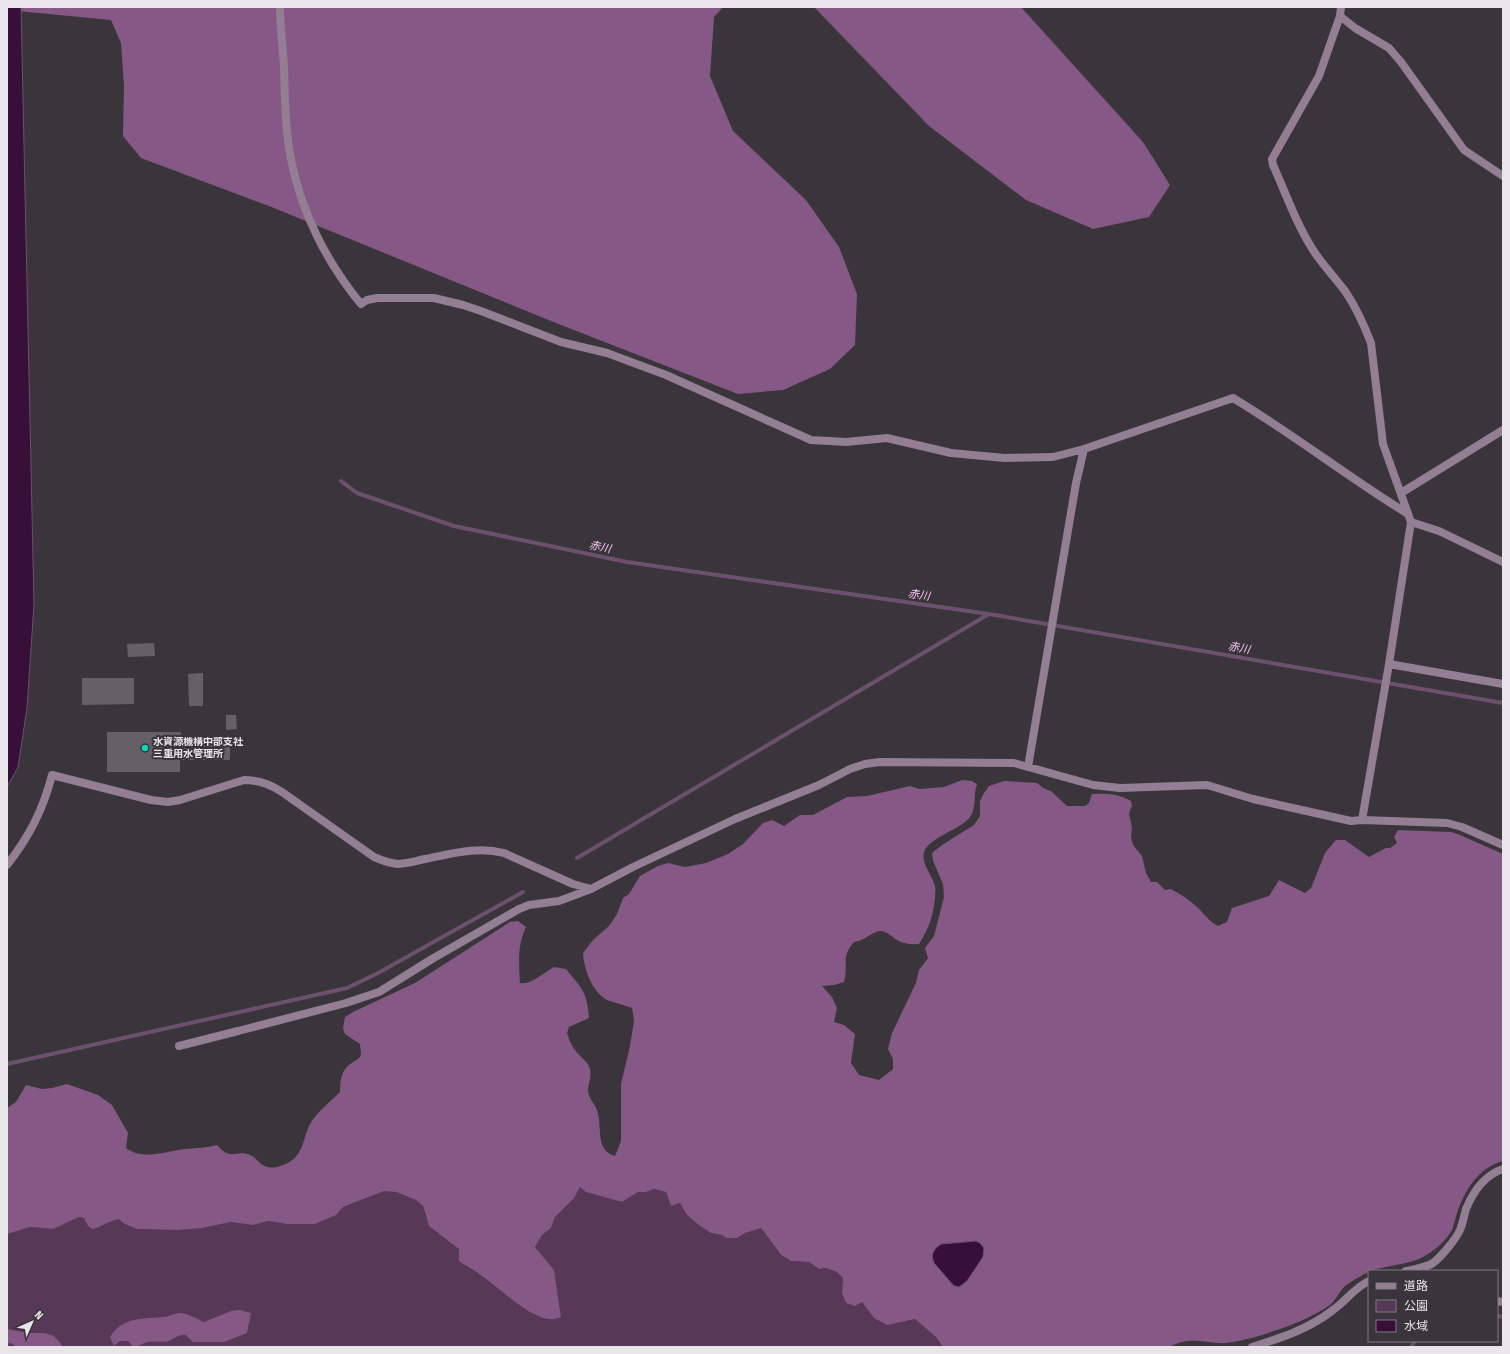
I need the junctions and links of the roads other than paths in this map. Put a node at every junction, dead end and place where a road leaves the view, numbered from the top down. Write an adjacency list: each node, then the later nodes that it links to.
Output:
1 (280, 7): 6 (street)
2 (1341, 7): 3 (street)
3 (1340, 16): 4 (street); 7 (street)
4 (1503, 176)
5 (1503, 430): 7 (street)
6 (1084, 449): 8 (street); 13 (street)
7 (1401, 493): 8 (street)
8 (1408, 514): 9 (street)
9 (1411, 522): 10 (street); 11 (street)
10 (1503, 562)
11 (1389, 664): 12 (street); 14 (street)
12 (1503, 684)
13 (1028, 767): 14 (street); 17 (street)
14 (1362, 820): 15 (street)
15 (1503, 844)
16 (7, 865): 17 (street)
17 (591, 889): 18 (street)
18 (179, 1046)
19 (1503, 1169): 20 (street)
20 (1425, 1269)
21 (1368, 1281): 22 (street)
22 (1252, 1347)

